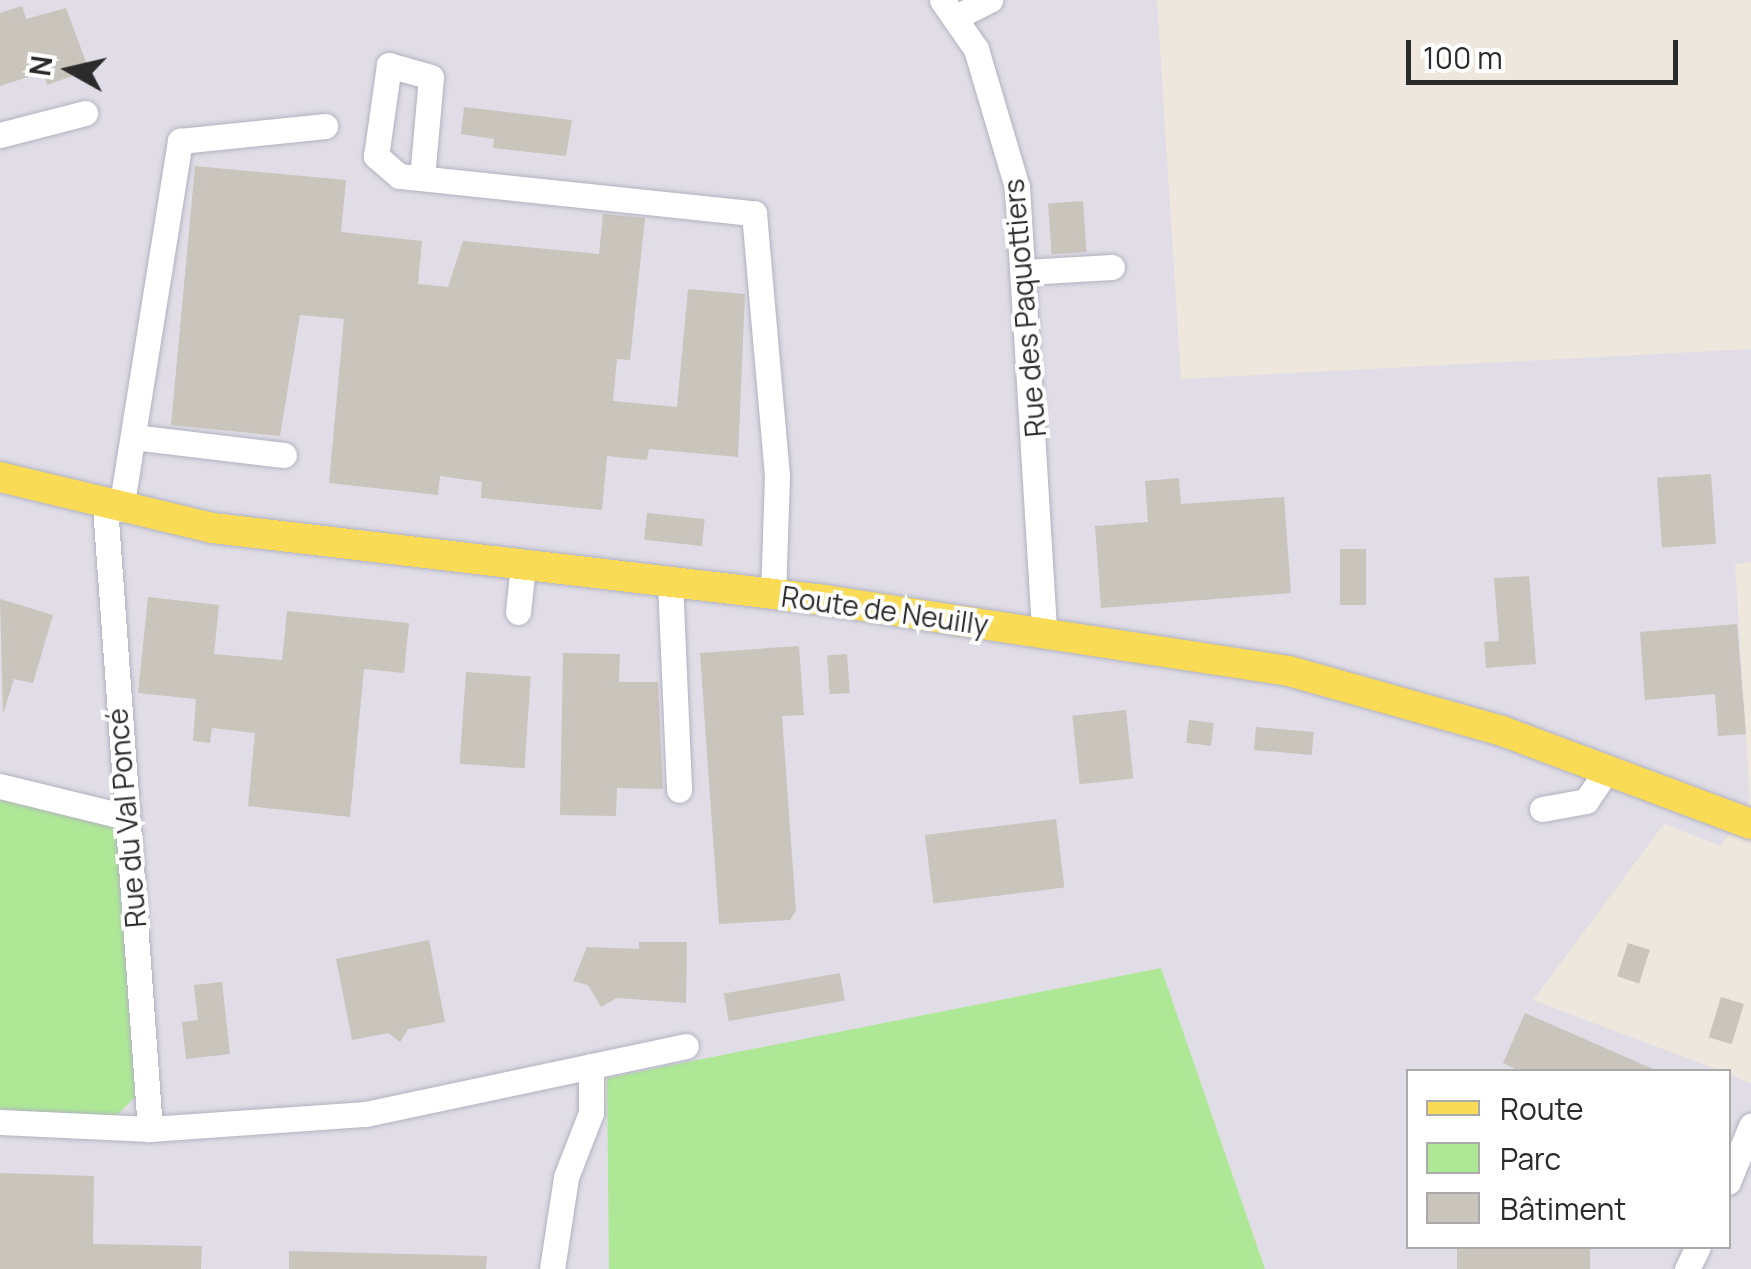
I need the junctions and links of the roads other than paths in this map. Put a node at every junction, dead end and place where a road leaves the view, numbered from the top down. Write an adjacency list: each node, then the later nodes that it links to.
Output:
1 (989, 0): 2 (street)
2 (951, 8): 8 (street, Rue des Paquottiers)
3 (85, 113): 5 (street)
4 (326, 126): 9 (street, Rue du Val Poncé)
5 (0, 135)
6 (422, 178): 15 (street)
7 (1112, 267): 8 (street)
8 (1026, 272): 17 (street, Rue des Paquottiers)
9 (133, 437): 10 (street); 12 (street, Rue du Val Poncé)
10 (284, 455)
11 (0, 477): 12 (main road, Route de Neuilly)
12 (113, 508): 13 (main road, Route de Neuilly); 22 (street, Rue du Val Poncé)
13 (523, 565): 14 (main road, Route de Neuilly); 16 (street)
14 (670, 582): 15 (main road, Route de Neuilly); 20 (street)
15 (772, 594): 17 (main road, Route de Neuilly)
16 (518, 612)
17 (1044, 633): 18 (main road, Route de Neuilly)
18 (1606, 771): 21 (street); 23 (main road, Route de Neuilly)
19 (0, 786): 22 (street)
20 (679, 790)
21 (1542, 809)
22 (126, 818): 28 (street, Rue du Val Poncé)
23 (1751, 824)
24 (686, 1046): 25 (street)
25 (591, 1066): 28 (street); 30 (street)
26 (0, 1122): 28 (street)
27 (1751, 1126): 29 (street)
28 (150, 1129)
29 (1731, 1175)
30 (552, 1269)

